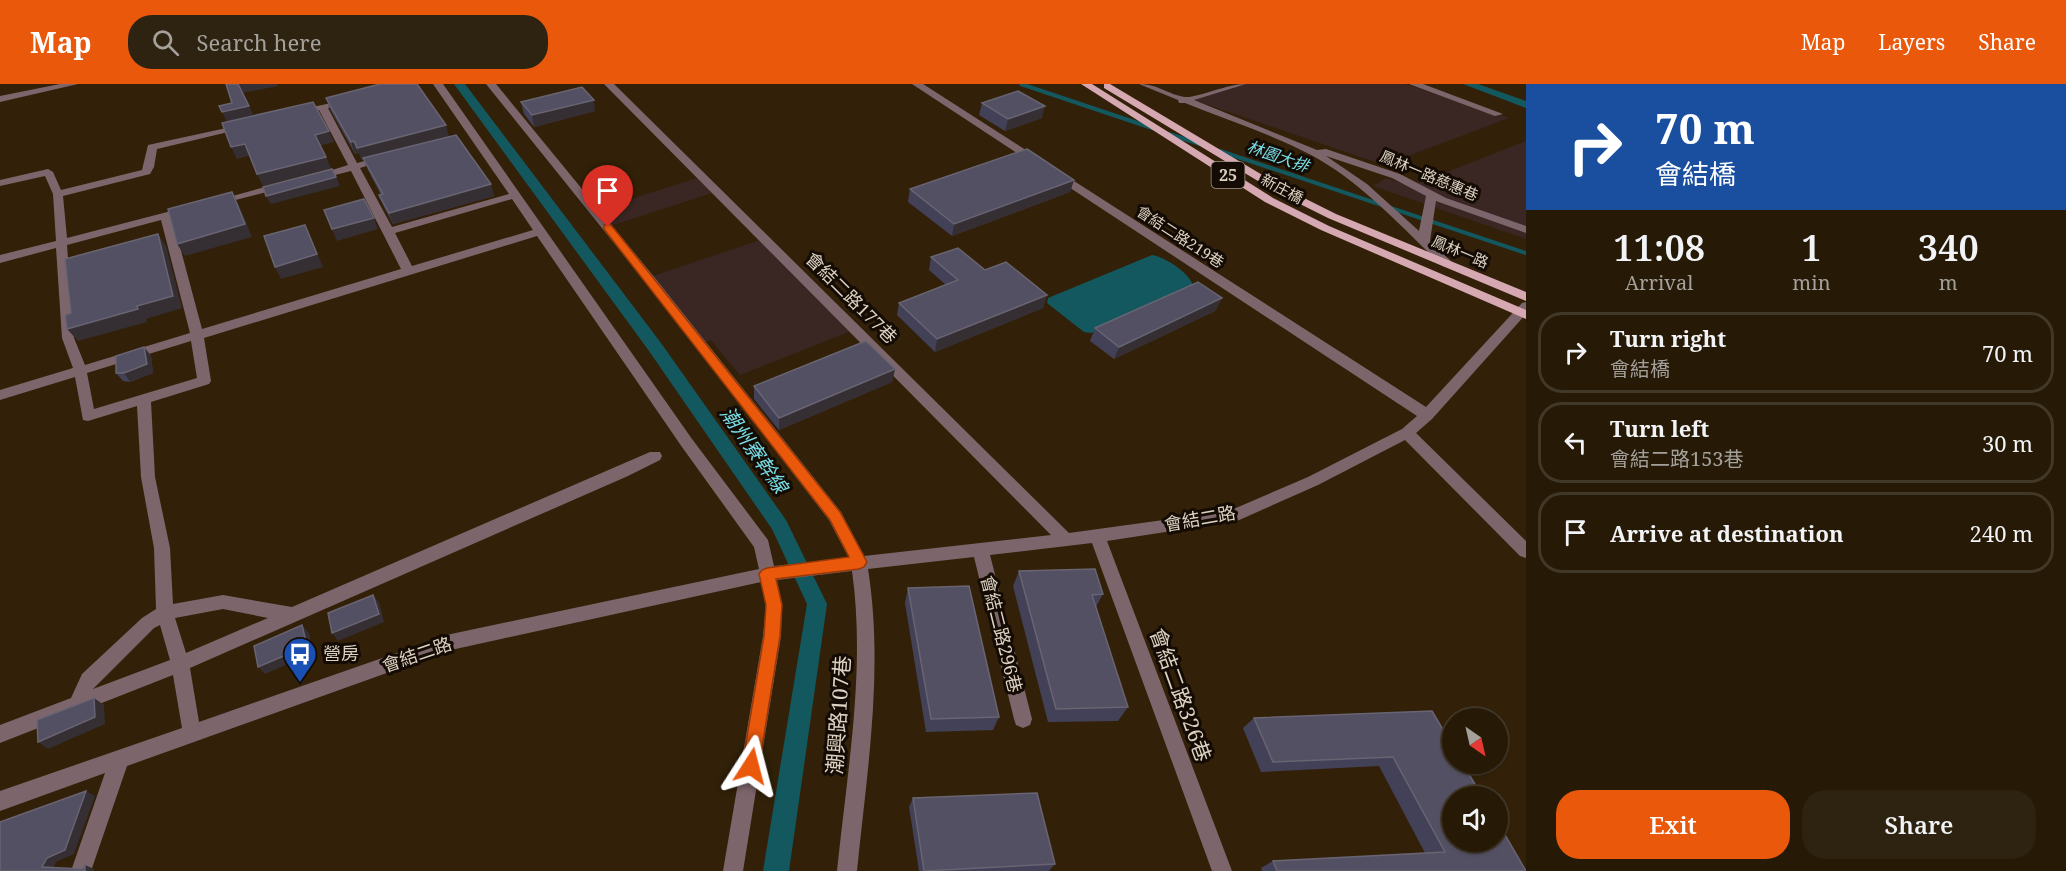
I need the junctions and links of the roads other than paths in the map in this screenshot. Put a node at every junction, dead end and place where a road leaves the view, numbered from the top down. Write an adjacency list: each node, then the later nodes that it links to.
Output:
1 (73, 84): 11 (street)
2 (438, 84): 26 (street)
3 (491, 84): 54 (street, 潮興路107巷)
4 (609, 84): 51 (street, 會結二路177巷)
5 (917, 84): 47 (street, 會結二路219巷)
6 (1086, 84): 37 (main road, 新庄橋 / 25)
7 (1105, 84): 34 (main road, 新庄橋 / 25)
8 (1144, 84): 14 (street)
9 (1240, 84): 14 (street)
10 (1414, 84): 16 (street)
11 (51, 86): 12 (street)
12 (0, 99)
13 (356, 99): 15 (street)
14 (1182, 100): 19 (street)
15 (322, 107): 17 (street); 21 (street)
16 (1498, 114)
17 (288, 115)
18 (254, 123): 25 (street)
19 (1285, 139): 22 (street, 鳳林一路慈惠巷); 24 (street)
20 (398, 155): 21 (street)
21 (354, 166): 28 (street); 32 (street)
22 (1396, 176): 24 (street); 27 (street, 鳳林一路慈惠巷)
23 (0, 183): 25 (street)
24 (1363, 186): 36 (street)
25 (58, 194): 35 (street)
26 (516, 195): 32 (street); 33 (street)
27 (1432, 195): 31 (street, 鳳林一路慈惠巷); 36 (street)
28 (210, 204)
29 (188, 210): 30 (street)
30 (166, 216): 35 (street); 43 (street)
31 (1526, 230)
32 (389, 231): 40 (street)
33 (542, 231): 40 (street); 55 (street)
34 (1382, 237): 39 (main road, 鳳林一路 / 25)
35 (61, 243): 38 (street); 44 (street)
36 (1424, 243): 39 (street)
37 (1378, 251): 42 (main road, 鳳林一路 / 25)
38 (0, 259)
39 (1448, 264): 41 (main road, 鳳林一路 / 25)
40 (408, 271): 43 (street)
41 (1526, 297)
42 (1524, 311): 47 (street, 會結二路)
43 (197, 336): 44 (street); 46 (street)
44 (80, 370): 45 (street); 46 (street)
45 (0, 395)
46 (144, 399): 56 (street)
47 (1427, 416): 48 (street, 會結二路)
48 (1407, 433): 50 (street, 會結二路); 53 (street)
49 (655, 456): 57 (street)
50 (1097, 535): 51 (street, 會結二路); 68 (street, 會結二路326巷)
51 (1066, 540): 52 (street, 會結二路)
52 (980, 549): 54 (street, 會結二路); 60 (street, 會結二路296巷)
53 (1526, 551)
54 (853, 563): 55 (street, 會結二路); 67 (street, 潮興路107巷)
55 (772, 574): 61 (street, 會結二路); 66 (street)
56 (165, 613): 57 (street); 58 (street); 59 (street)
57 (293, 615): 58 (street)
58 (180, 664): 59 (street); 61 (street)
59 (79, 701): 62 (street)
60 (1023, 719)
61 (192, 733): 63 (street, 會結二路)
62 (0, 734)
63 (120, 758): 64 (street, 會結二路); 65 (street)
64 (0, 801)
65 (76, 869)
66 (733, 871)
67 (847, 871)
68 (1222, 871)

